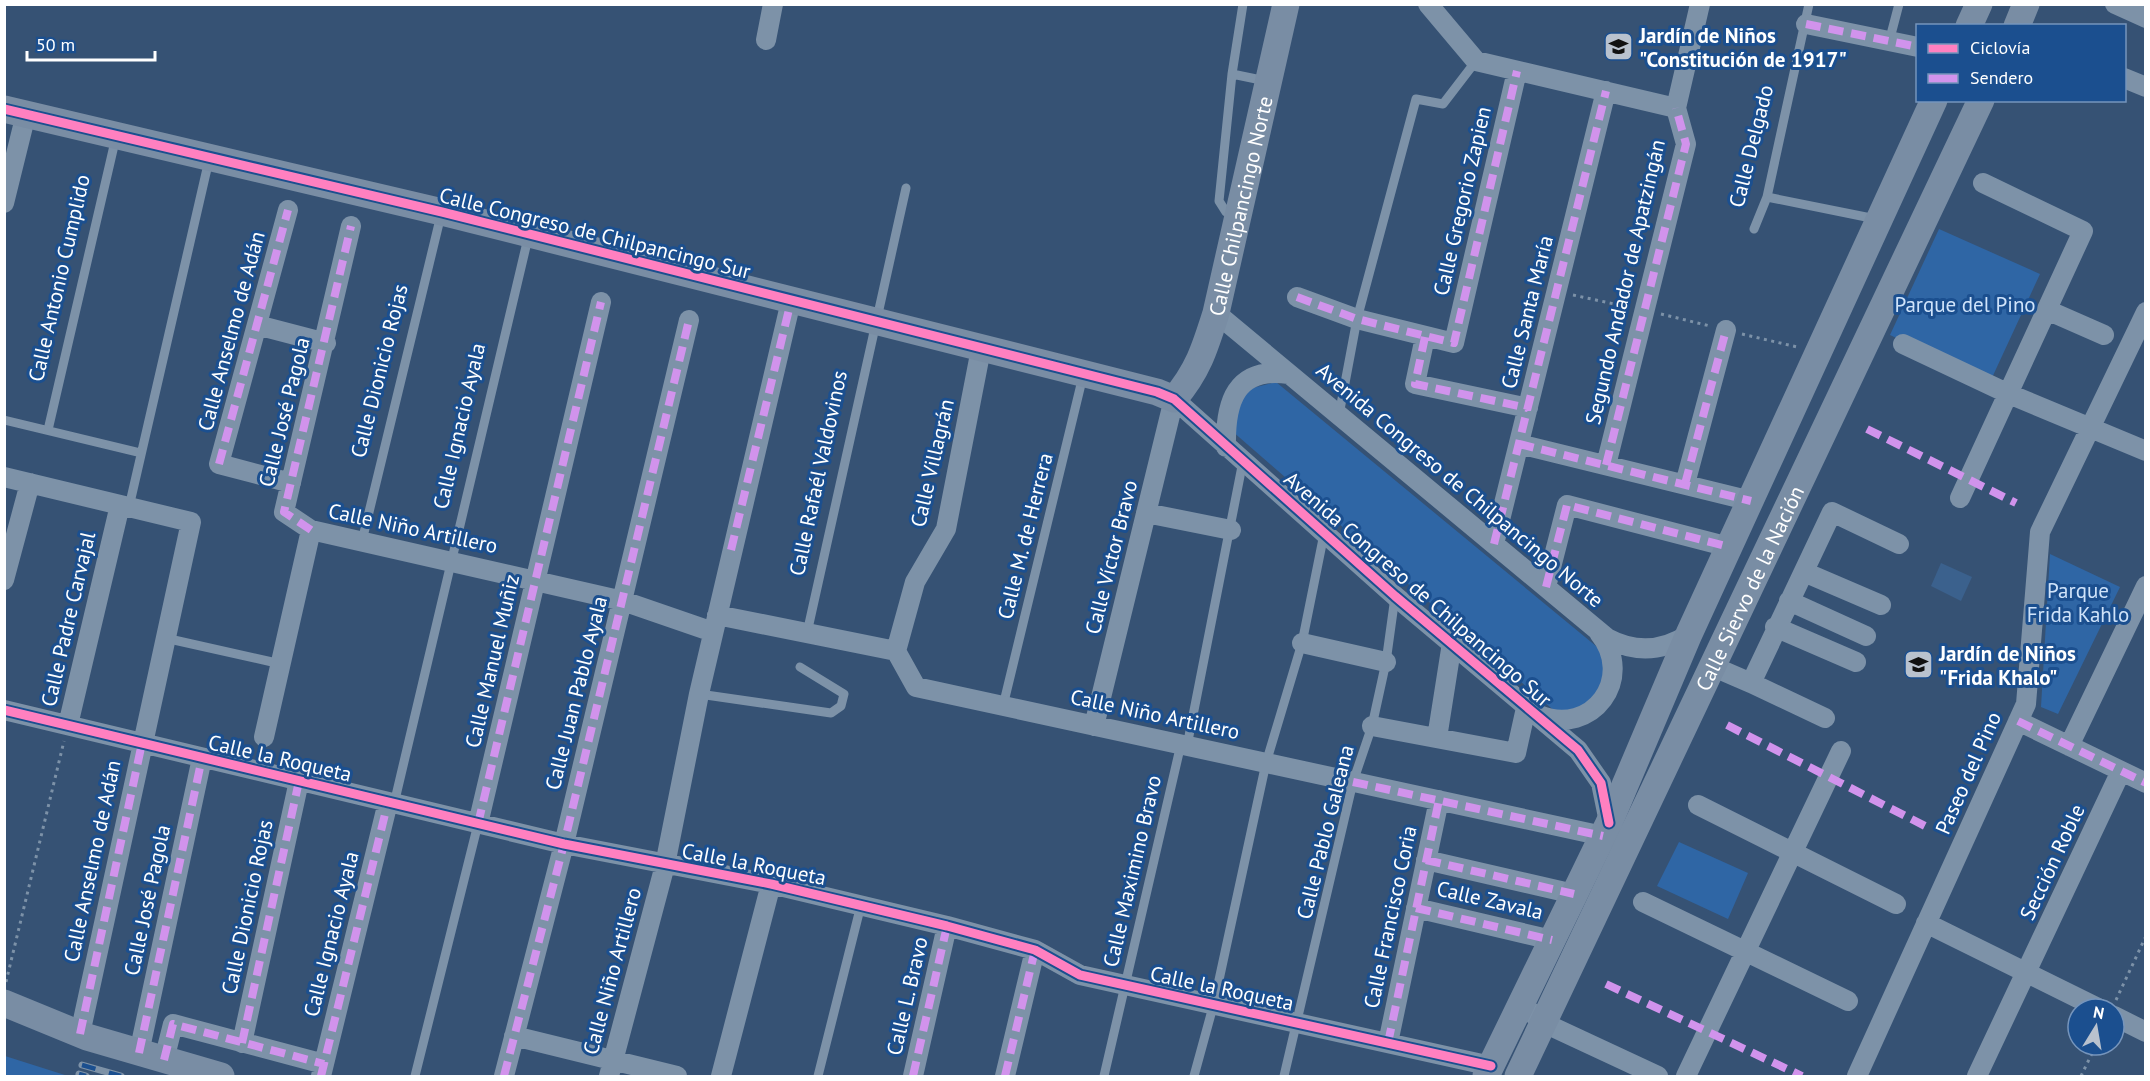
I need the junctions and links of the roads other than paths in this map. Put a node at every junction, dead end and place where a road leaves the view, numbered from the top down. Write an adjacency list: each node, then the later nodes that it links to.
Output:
1 (773, 4): 14 (street)
2 (1243, 4): 19 (lane)
3 (1286, 4): 21 (main road, Calle Chilpancingo Norte)
4 (1428, 4): 17 (street)
5 (1700, 4): 26 (street, Segundo Andador de Apatzingán)
6 (1899, 4): 15 (lane)
7 (1979, 4): 12 (main road)
8 (2026, 4): 13 (main road)
9 (2115, 4): 11 (street)
10 (1807, 14): 15 (street); 32 (lane, Calle Delgado)
11 (2145, 18)
12 (1970, 24)
13 (2018, 24)
14 (766, 40)
15 (1889, 42): 16 (street)
16 (1916, 47)
17 (1476, 61): 18 (street); 47 (lane)
18 (1517, 71): 23 (street); 53 (street, Calle Gregorio Zapien)
19 (1232, 74): 21 (lane); 36 (lane)
20 (2126, 79): 22 (street)
21 (1269, 82): 36 (main road, Calle Chilpancingo Norte)
22 (2145, 87)
23 (1606, 91): 26 (street); 61 (street, Calle Santa María)
24 (1933, 102): 37 (main road, Calle Siervo de la Nación)
25 (1980, 102): 80 (main road, Calle Siervo de la Nación)
26 (1676, 108): 71 (street, Segundo Andador de Apatzingán)
27 (15, 112): 28 (main road, Calle Congreso de Chilpancingo Sur); 33 (street)
28 (116, 137): 29 (main road, Calle Congreso de Chilpancingo Sur); 65 (lane, Calle Antonio Cumplido)
29 (210, 158): 35 (main road, Calle Congreso de Chilpancingo Sur); 69 (lane, Calle Padre Carvajal)
30 (1983, 183): 44 (street)
31 (906, 188): 49 (lane, Calle Rafaél Valdovinos)
32 (1767, 197): 37 (lane); 39 (lane, Calle Delgado)
33 (4, 202)
34 (288, 210): 50 (street, Calle Anselmo de Adán)
35 (442, 212): 40 (main road, Calle Congreso de Chilpancingo Sur); 84 (lane, Calle Dionicio Rojas)
36 (1238, 217): 46 (main road, Calle Chilpancingo Norte)
37 (1881, 220): 77 (main road, Calle Siervo de la Nación)
38 (351, 226): 54 (street, Calle José Pagola)
39 (1754, 229)
40 (529, 235): 42 (main road, Calle Congreso de Chilpancingo Sur); 88 (lane, Calle Ignacio Ayala)
41 (1297, 297): 47 (street)
42 (791, 301): 49 (main road, Calle Congreso de Chilpancingo Sur); 98 (street, Calle Niño Artillero)
43 (601, 302): 91 (street, Calle Manuel Muñiz)
44 (2047, 310): 52 (street); 59 (street)
45 (2145, 312): 64 (street, Paseo del Pino)
46 (1216, 313): 58 (street, Avenida Congreso de Chilpancingo Norte); 60 (main road, Calle Chilpancingo Norte)
47 (1357, 319): 53 (street); 62 (lane)
48 (689, 320): 95 (street, Calle Juan Pablo Ayala)
49 (875, 324): 56 (main road, Calle Congreso de Chilpancingo Sur); 101 (lane, Calle Rafaél Valdovinos)
50 (257, 325): 54 (street); 74 (street, Calle Anselmo de Adán)
51 (1726, 330): 75 (street)
52 (2104, 335)
53 (1425, 337): 61 (street)
54 (326, 343): 74 (street, Calle José Pagola)
55 (1904, 344): 59 (street)
56 (981, 349): 57 (main road, Calle Congreso de Chilpancingo Sur); 107 (street, Calle Villagrán)
57 (1083, 374): 60 (main road, Calle Congreso de Chilpancingo Sur); 115 (lane, Calle M. de Herrera)
58 (1289, 374): 62 (street, Avenida Congreso de Chilpancingo Norte); 67 (street)
59 (2009, 394): 64 (street); 76 (street)
60 (1174, 399): 67 (street, Avenida Congreso de Chilpancingo Sur); 79 (street, Calle Víctor Bravo)
61 (1527, 408): 66 (street, Calle Santa María)
62 (1339, 415): 86 (street, Avenida Congreso de Chilpancingo Norte)
63 (4, 420): 65 (lane)
64 (2089, 428): 68 (street); 119 (street, Paseo del Pino)
65 (48, 430): 69 (lane)
66 (1519, 444): 71 (street); 86 (street, Calle Santa María)
67 (1226, 447): 70 (street, Avenida Congreso de Chilpancingo Sur)
68 (2145, 451)
69 (141, 453): 78 (lane, Calle Padre Carvajal)
70 (1243, 461): 82 (lane, Calle Maximino Bravo); 83 (street, Avenida Congreso de Chilpancingo Sur)
71 (1606, 465): 75 (street)
72 (4, 477): 73 (street)
73 (30, 483): 78 (street); 90 (street)
74 (291, 483): 81 (street, Calle José Pagola)
75 (1686, 484): 77 (street)
76 (1960, 498)
77 (1750, 501): 80 (main road); 87 (main road, Calle Siervo de la Nación)
78 (124, 506): 104 (street, Calle Anselmo de Adán); 120 (street, Calle Padre Carvajal)
79 (1146, 513): 82 (street); 121 (street, Calle Víctor Bravo)
80 (1787, 513): 112 (main road, Calle Siervo de la Nación)
81 (311, 530): 84 (street, Calle Niño Artillero); 110 (street)
82 (1232, 530): 126 (lane, Calle Maximino Bravo)
83 (1325, 532): 94 (street, Avenida Congreso de Chilpancingo Sur); 105 (lane)
84 (362, 542): 88 (street, Calle Niño Artillero)
85 (1899, 543): 89 (street)
86 (1494, 544): 93 (street, Avenida Congreso de Chilpancingo Norte)
87 (1729, 547): 93 (street); 102 (main road, Calle Siervo de la Nación)
88 (451, 561): 91 (street, Calle Niño Artillero); 136 (lane, Calle Ignacio Ayala)
89 (1804, 572): 96 (street); 97 (street)
90 (4, 580)
91 (536, 580): 95 (street, Calle Niño Artillero); 138 (street, Calle Manuel Muñiz)
92 (2145, 586): 127 (street)
93 (1546, 587): 100 (street, Avenida Congreso de Chilpancingo Norte)
94 (1395, 596): 106 (street, Avenida Congreso de Chilpancingo Sur); 108 (lane, Calle Pablo Galeana)
95 (623, 601): 98 (street, Calle Niño Artillero); 140 (street, Calle Juan Pablo Ayala)
96 (1789, 601): 99 (street); 103 (street)
97 (1881, 605)
98 (715, 623): 101 (street, Calle Niño Artillero); 114 (street, Calle Niño Artillero)
99 (1775, 627): 109 (street); 113 (street)
100 (1597, 630): 102 (street, Avenida Congreso de Chilpancingo Norte); 116 (street)
101 (807, 633): 107 (street, Calle Niño Artillero)
102 (1689, 634): 139 (main road, Calle Siervo de la Nación)
103 (1866, 636)
104 (165, 638): 110 (lane); 125 (street, Calle Anselmo de Adán)
105 (1302, 643): 108 (street); 130 (lane)
106 (1452, 643): 116 (street, Avenida Congreso de Chilpancingo Sur); 124 (street)
107 (896, 651): 115 (street, Calle Niño Artillero)
108 (1386, 662): 122 (lane, Calle Pablo Galeana)
109 (1856, 662)
110 (281, 664): 123 (street)
111 (800, 667): 114 (lane)
112 (1714, 667): 113 (street); 164 (main road, Calle Siervo de la Nación)
113 (1751, 683): 118 (street)
114 (699, 694): 143 (street, Calle Niño Artillero)
115 (1003, 706): 121 (street, Calle Niño Artillero)
116 (1526, 708): 124 (street); 139 (street, Avenida Congreso de Chilpancingo Sur)
117 (4, 710): 120 (street, Calle la Roqueta)
118 (1825, 718)
119 (2018, 721): 127 (street); 150 (street, Paseo del Pino)
120 (68, 725): 125 (street, Calle la Roqueta)
121 (1094, 726): 126 (street, Calle Niño Artillero)
122 (1372, 726): 124 (street); 133 (lane, Calle Pablo Galeana)
123 (264, 737)
124 (1437, 738)
125 (142, 743): 129 (street, Calle la Roqueta); 166 (street, Calle Anselmo de Adán)
126 (1184, 745): 130 (street, Calle Niño Artillero); 156 (lane, Calle Maximino Bravo)
127 (2069, 746): 131 (street)
128 (1841, 752): 141 (street)
129 (202, 758): 132 (street, Calle la Roqueta); 170 (street, Calle José Pagola)
130 (1266, 763): 133 (street, Calle Niño Artillero); 160 (lane)
131 (2121, 771): 134 (street); 155 (street, Sección Roble)
132 (299, 781): 136 (street, Calle la Roqueta); 168 (street, Calle Dionicio Rojas)
133 (1353, 782): 135 (street, Calle Niño Artillero); 163 (lane, Calle Pablo Galeana)
134 (2145, 783)
135 (1438, 800): 139 (street, Calle Niño Artillero); 142 (street, Calle Francisco Coria)
136 (391, 803): 138 (street, Calle la Roqueta); 172 (street, Calle Ignacio Ayala)
137 (1698, 805): 141 (street)
138 (478, 824): 140 (street, Calle la Roqueta); 175 (lane, Calle Manuel Muñiz)
139 (1606, 829): 145 (main road, Calle Siervo de la Nación)
140 (564, 844): 143 (street, Calle la Roqueta); 167 (street, Calle Juan Pablo Ayala)
141 (1793, 853): 147 (street); 154 (street)
142 (1426, 860): 145 (street); 149 (street, Calle Francisco Coria)
143 (665, 865): 144 (street, Calle la Roqueta); 171 (street, Calle Niño Artillero)
144 (771, 884): 148 (street, Calle la Roqueta); 178 (street)
145 (1574, 894): 152 (main road, Calle Siervo de la Nación)
146 (1643, 902): 154 (street)
147 (1896, 904)
148 (861, 905): 151 (street, Calle la Roqueta); 179 (lane)
149 (1416, 908): 152 (street, Calle Zavala); 169 (street, Calle Francisco Coria)
150 (1926, 923): 155 (street); 188 (street, Paseo del Pino)
151 (948, 926): 153 (street, Calle la Roqueta); 180 (street, Calle L. Bravo)
152 (1552, 940): 161 (main road, Calle Siervo de la Nación)
153 (1035, 950): 156 (street, Calle la Roqueta); 181 (street)
154 (1746, 952): 158 (street); 187 (street)
155 (2026, 973): 157 (street); 189 (street, Sección Roble)
156 (1124, 985): 160 (street, Calle la Roqueta); 182 (lane, Calle Maximino Bravo)
157 (2075, 997)
158 (1848, 1001)
159 (4, 1003): 166 (main road)
160 (1214, 1003): 163 (street, Calle la Roqueta); 183 (lane)
161 (1521, 1004): 164 (street); 173 (main road, Calle Siervo de la Nación)
162 (2126, 1022): 165 (street)
163 (1296, 1023): 169 (street, Calle la Roqueta); 184 (lane, Calle Pablo Galeana)
164 (1544, 1023): 185 (main road, Calle Siervo de la Nación); 186 (street)
165 (2145, 1032)
166 (80, 1034): 170 (main road)
167 (514, 1036): 171 (street); 176 (street, Calle Juan Pablo Ayala)
168 (242, 1042): 170 (street); 172 (street)
169 (1388, 1043): 173 (street, Calle la Roqueta)
170 (152, 1056): 174 (main road)
171 (610, 1069): 177 (street)
172 (323, 1070)
173 (1489, 1071)
174 (221, 1077)
175 (416, 1077)
176 (504, 1077)
177 (677, 1077)
178 (721, 1077)
179 (818, 1077)
180 (913, 1077)
181 (1005, 1077)
182 (1104, 1077)
183 (1194, 1077)
184 (1284, 1077)
185 (1518, 1077)
186 (1658, 1077)
187 (1686, 1077)
188 (1857, 1077)
189 (1977, 1077)

